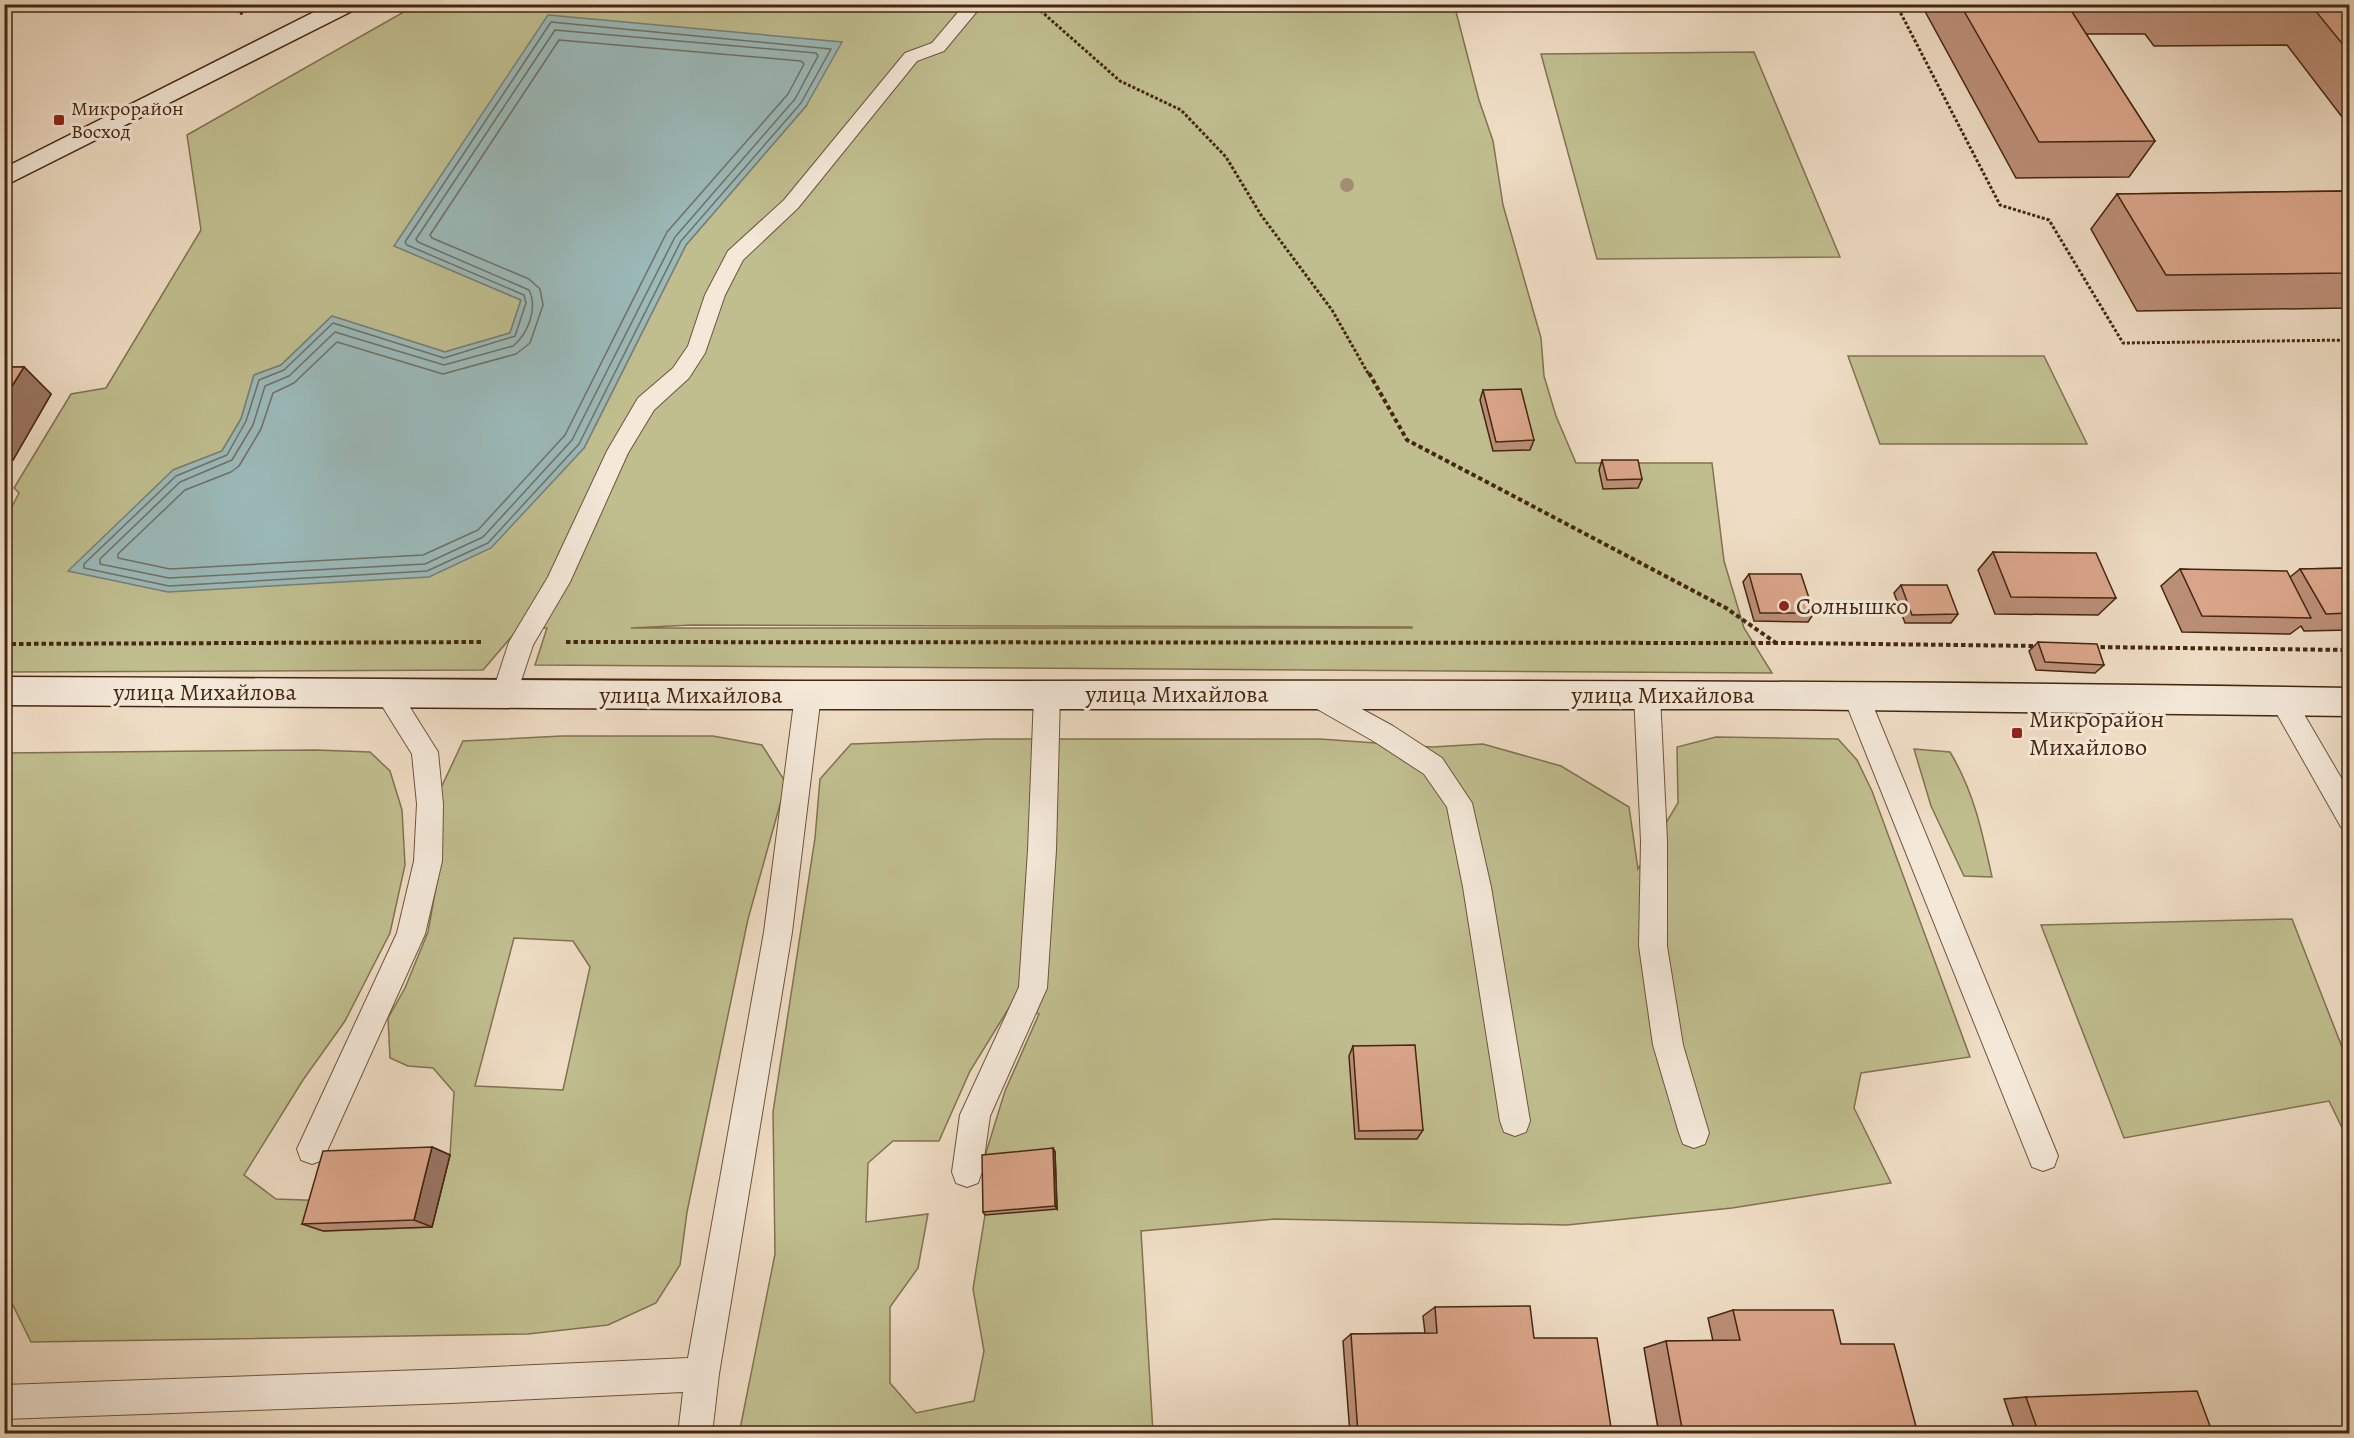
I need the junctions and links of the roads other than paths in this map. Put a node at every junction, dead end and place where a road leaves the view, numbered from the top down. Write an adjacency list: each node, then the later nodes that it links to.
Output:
1 (348, 4): 3 (street)
2 (975, 4): 7 (lane)
3 (4, 178)
4 (4, 691): 5 (street, улица Михайлова)
5 (387, 693): 7 (street, улица Михайлова); 17 (lane)
6 (1312, 693): 8 (street, улица Михайлова); 10 (street, улица Михайлова); 15 (lane)
7 (505, 694): 9 (street, улица Михайлова)
8 (1047, 694): 9 (street, улица Михайлова); 19 (lane)
9 (808, 695): 20 (lane)
10 (1647, 695): 11 (street, улица Михайлова); 16 (lane)
11 (1856, 696): 12 (street, улица Михайлова); 18 (lane)
12 (2282, 700): 13 (street, улица Михайлова); 14 (lane)
13 (2349, 702)
14 (2349, 819)
15 (1515, 1121)
16 (1694, 1133)
17 (312, 1149)
18 (2043, 1156)
19 (968, 1172)
20 (702, 1374): 21 (lane); 22 (lane)
21 (4, 1402)
22 (695, 1434)

